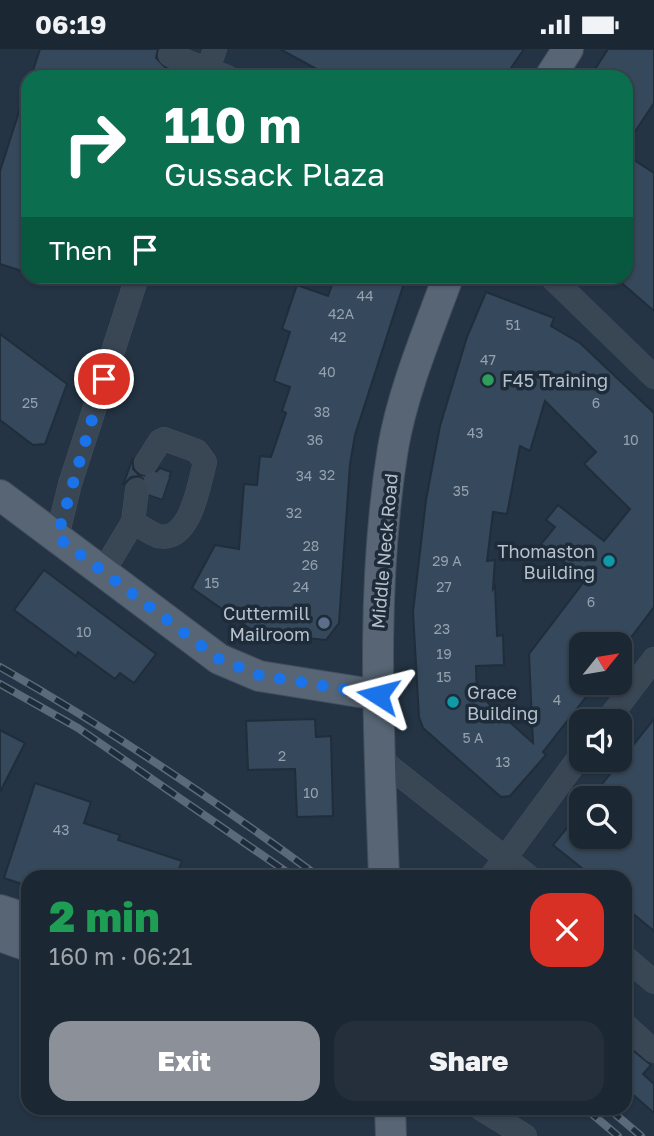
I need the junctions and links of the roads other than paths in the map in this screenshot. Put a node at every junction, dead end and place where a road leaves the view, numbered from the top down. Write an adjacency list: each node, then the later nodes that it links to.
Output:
1 (568, 49): 4 (main road)
2 (170, 55): 3 (street)
3 (214, 68)
4 (554, 70)
5 (136, 284): 11 (street)
6 (447, 284): 14 (main road, Middle Neck Road)
7 (558, 284): 8 (street)
8 (654, 377)
9 (154, 460): 12 (street)
10 (0, 495): 11 (main road)
11 (57, 537): 12 (main road)
12 (103, 572): 14 (main road)
13 (654, 659): 15 (street)
14 (378, 695): 16 (main road, Middle Neck Road)
15 (616, 709)
16 (380, 759): 18 (street); 19 (main road, Middle Neck Road)
17 (569, 771): 18 (street)
18 (504, 857): 20 (street); 21 (street)
19 (384, 870)
20 (496, 870)
21 (520, 870)
22 (0, 910): 23 (main road)
23 (21, 917)
24 (0, 936): 25 (main road)
25 (21, 944)
26 (632, 963): 27 (street)
27 (654, 982)
28 (632, 1031): 29 (street)
29 (654, 1051)
30 (390, 1115): 32 (main road)
31 (491, 1115): 33 (street)
32 (391, 1136)
33 (525, 1136)

